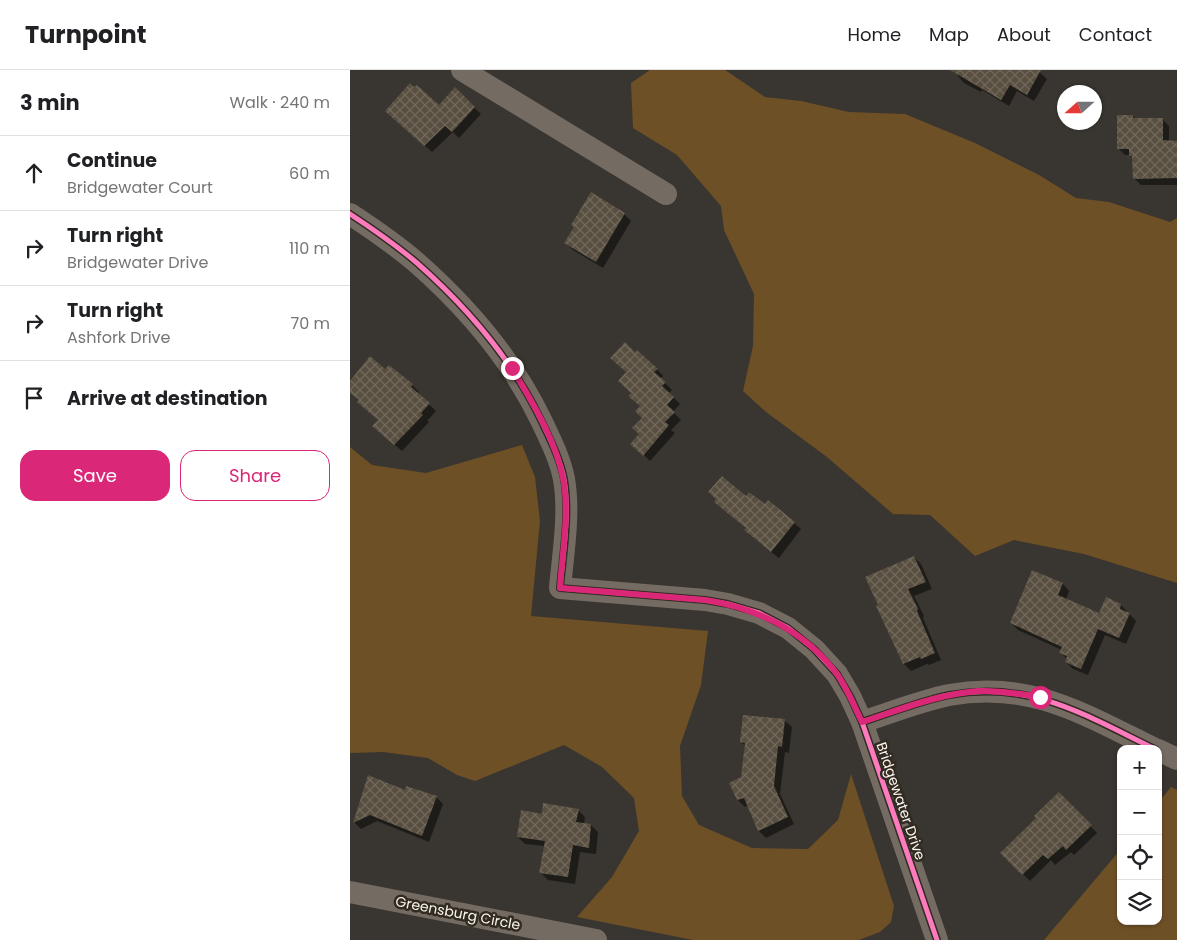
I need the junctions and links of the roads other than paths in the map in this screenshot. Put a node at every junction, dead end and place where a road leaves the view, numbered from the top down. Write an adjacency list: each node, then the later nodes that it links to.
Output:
1 (462, 70): 2 (street)
2 (666, 194)
3 (350, 214): 4 (street, Bridgewater Drive)
4 (862, 722): 5 (street); 9 (street, Bridgewater Drive)
5 (1149, 745)
6 (1162, 752): 7 (street)
7 (1177, 759)
8 (350, 892): 10 (street, Greensburg Circle)
9 (931, 939)
10 (596, 940)

